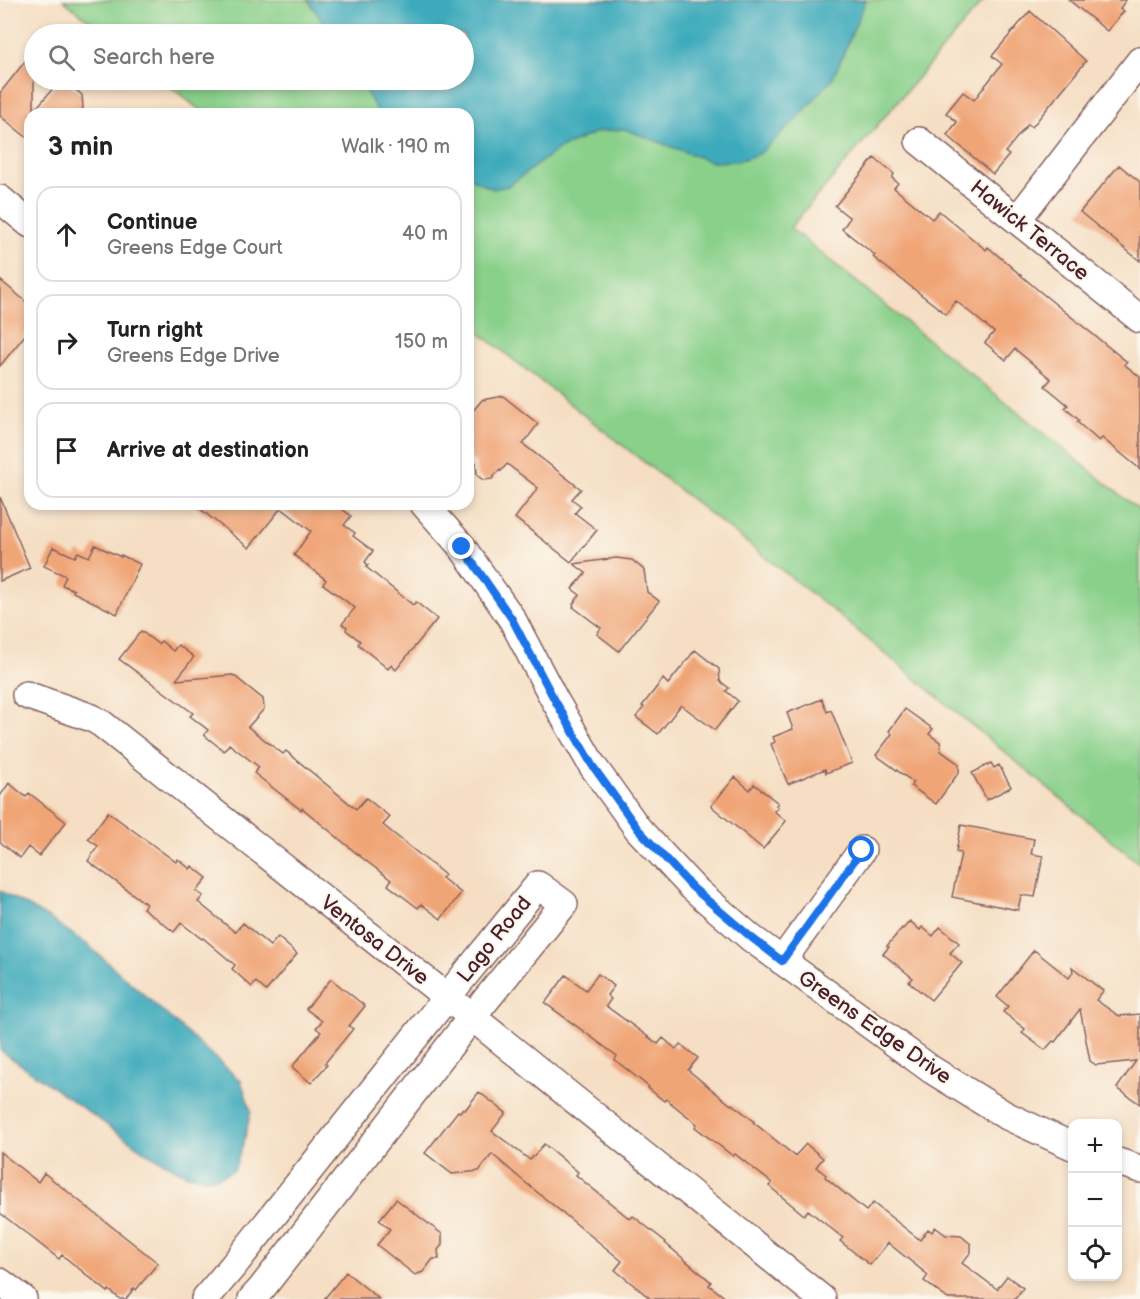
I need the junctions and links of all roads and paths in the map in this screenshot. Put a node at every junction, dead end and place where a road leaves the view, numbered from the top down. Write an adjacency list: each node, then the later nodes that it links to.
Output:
1 (1140, 61): 5 (street)
2 (919, 141): 5 (street, Hawick Terrace)
3 (0, 199): 4 (street)
4 (24, 219)
5 (1017, 220): 6 (street, Hawick Terrace)
6 (1140, 319)
7 (429, 510): 10 (street, Greens Edge Drive)
8 (26, 695): 11 (street, Ventosa Drive)
9 (862, 850): 10 (street)
10 (782, 961): 13 (street, Greens Edge Drive)
11 (447, 997): 12 (street, Ventosa Drive); 12 (street, Lago Road); 18 (street, Lago Road)
12 (472, 1017): 19 (street, Lago Road); 20 (street, Ventosa Drive)
13 (1068, 1144)
14 (1122, 1162): 15 (street)
15 (1140, 1168)
16 (0, 1281): 17 (street)
17 (23, 1299)
18 (205, 1299)
19 (252, 1299)
20 (822, 1299)

